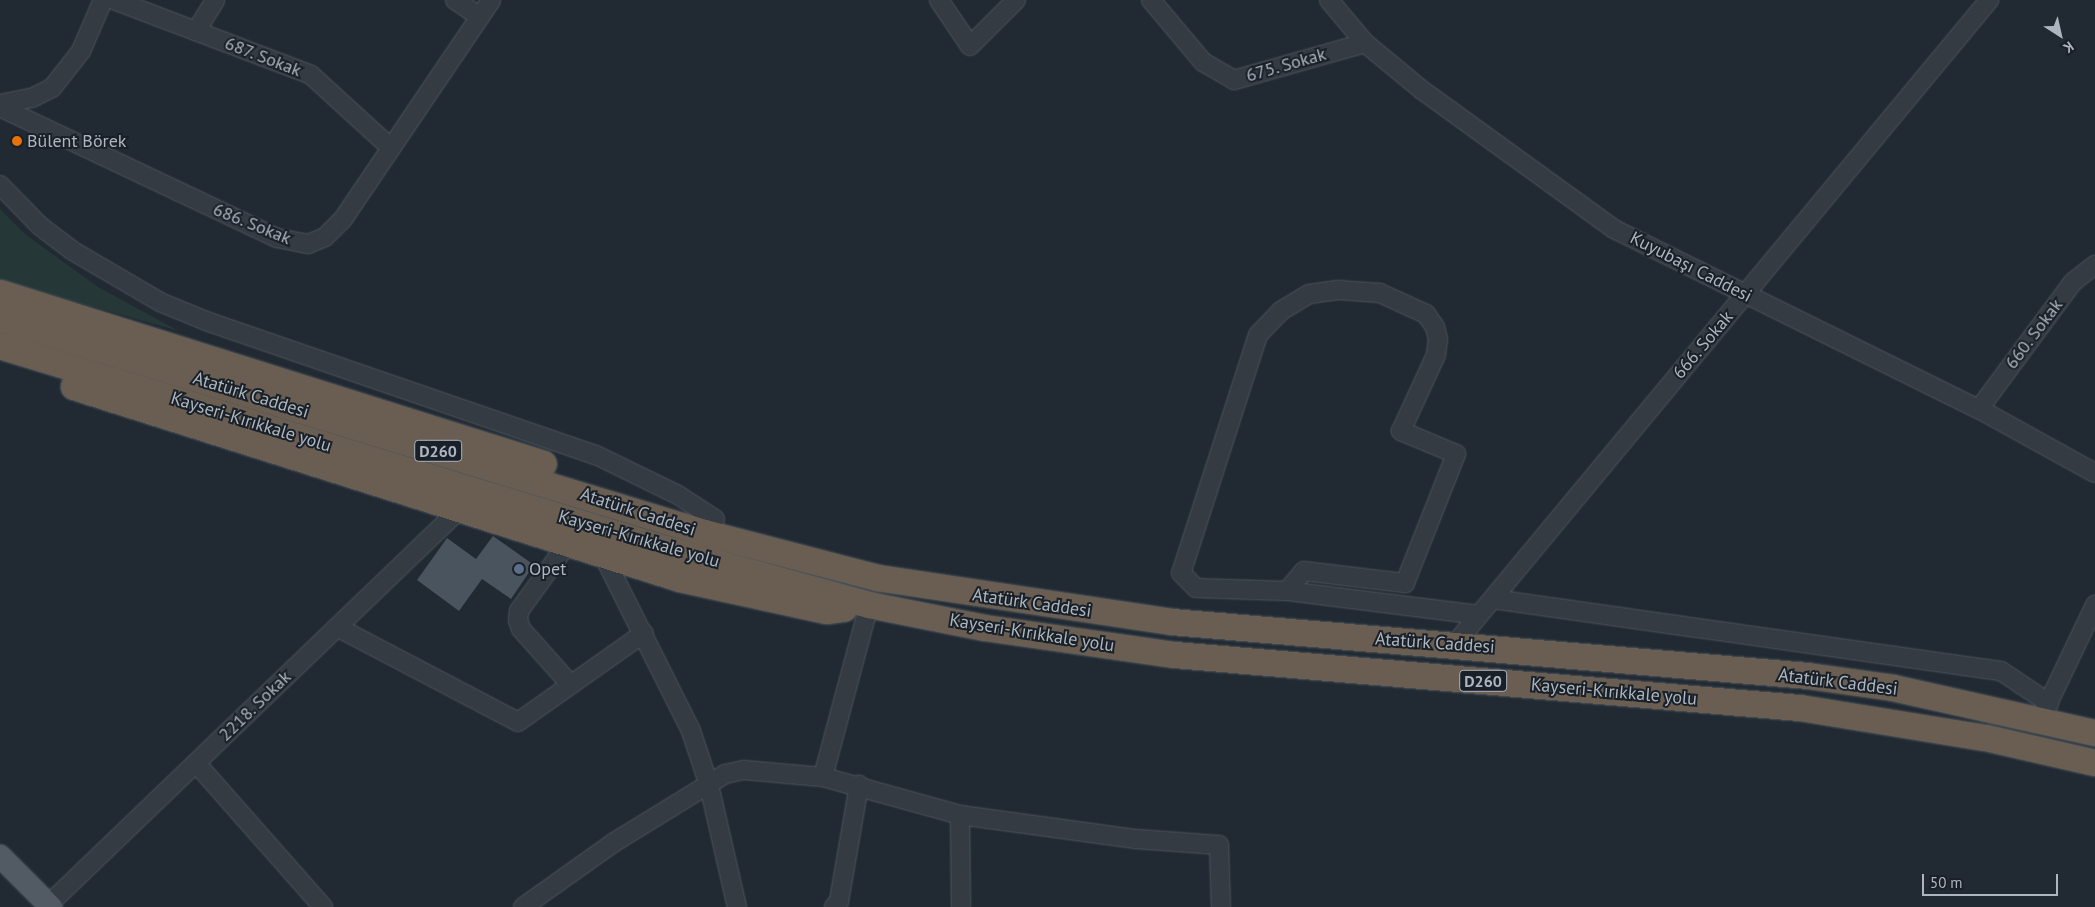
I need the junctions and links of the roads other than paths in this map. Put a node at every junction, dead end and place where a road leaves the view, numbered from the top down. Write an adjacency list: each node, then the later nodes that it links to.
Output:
1 (103, 0): 14 (street)
2 (114, 0): 12 (street, 687. Sokak)
3 (215, 0): 12 (street)
4 (455, 0): 11 (street)
5 (491, 0): 11 (street, 686. Sokak)
6 (939, 0): 7 (street)
7 (1016, 0)
8 (1151, 0): 13 (street, 675. Sokak)
9 (1329, 0): 13 (street, Kuyubaşı Caddesi)
10 (1989, 0): 19 (street, 666. Sokak)
11 (479, 16): 15 (street, 686. Sokak)
12 (196, 31): 15 (street, 687. Sokak)
13 (1365, 43): 19 (street, Kuyubaşı Caddesi)
14 (0, 106): 15 (street, 686. Sokak)
15 (391, 148)
16 (0, 185): 26 (street)
17 (2095, 265): 23 (street, 660. Sokak)
18 (0, 292): 26 (highway)
19 (1745, 295): 23 (street, Kuyubaşı Caddesi); 31 (street, 666. Sokak)
20 (0, 319): 29 (highway, Atatürk Caddesi / D260)
21 (0, 346): 32 (highway, Kayseri-Kırıkkale yolu / D260)
22 (0, 364): 25 (highway)
23 (1979, 409): 24 (street, Kuyubaşı Caddesi)
24 (2095, 473)
25 (461, 508): 27 (highway); 35 (street, 2218. Sokak)
26 (715, 519): 29 (highway)
27 (568, 543): 28 (highway); 38 (street)
28 (603, 555): 32 (highway); 36 (street)
29 (878, 578): 37 (highway, Atatürk Caddesi / D260)
30 (1288, 591): 30 (street); 34 (street)
31 (1493, 599): 34 (street, 666. Sokak); 39 (street)
32 (869, 605): 42 (highway, Kayseri-Kırıkkale yolu / D260); 43 (street)
33 (2095, 606): 39 (street)
34 (1479, 616): 37 (street, 666. Sokak)
35 (337, 627): 38 (street); 41 (street, 2218. Sokak)
36 (644, 633): 38 (street); 44 (street)
37 (1455, 644): 39 (highway, Atatürk Caddesi / D260)
38 (570, 684)
39 (2045, 711): 40 (highway, Atatürk Caddesi / D260)
40 (2095, 733)
41 (196, 763): 48 (street, 2218. Sokak); 49 (street)
42 (2095, 764)
43 (823, 777): 44 (street); 45 (street)
44 (709, 785): 50 (street); 51 (street)
45 (858, 785): 46 (street); 52 (street)
46 (960, 815): 53 (street); 54 (street)
47 (0, 856): 48 (main road)
48 (49, 906)
49 (323, 907)
50 (523, 907)
51 (736, 907)
52 (834, 907)
53 (961, 907)
54 (1221, 907)

